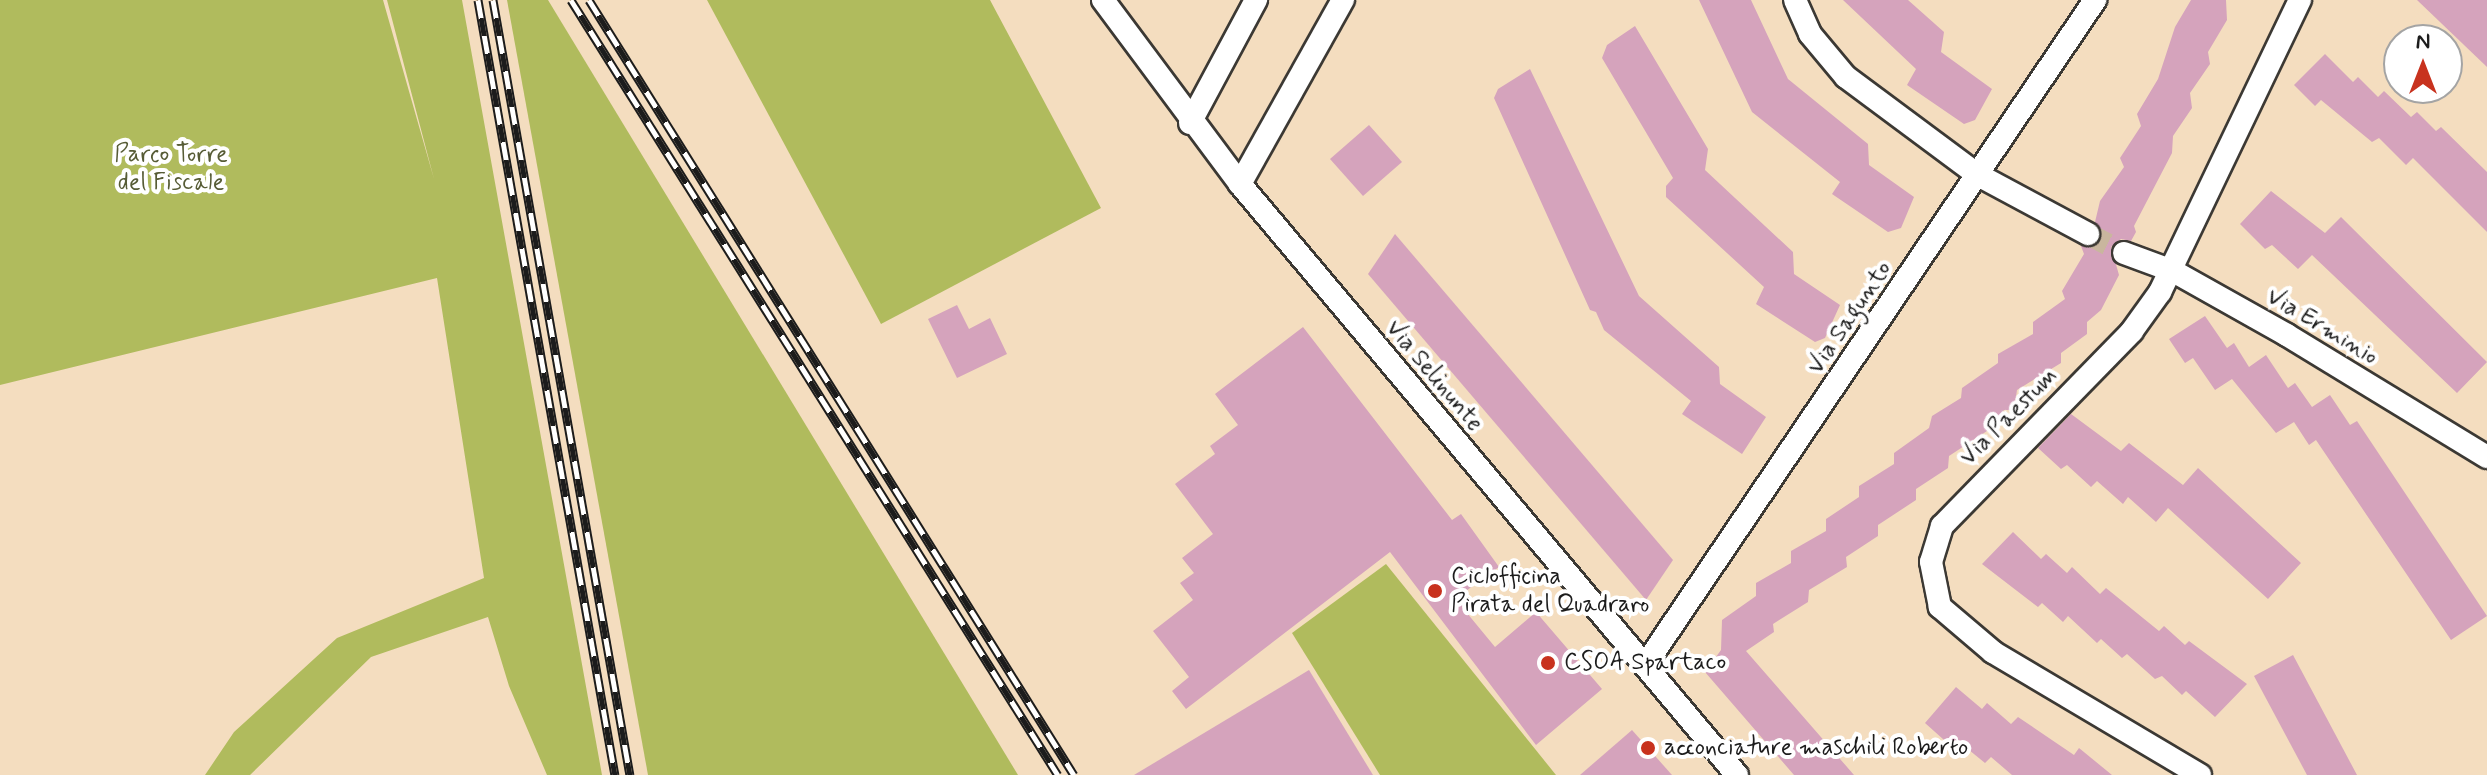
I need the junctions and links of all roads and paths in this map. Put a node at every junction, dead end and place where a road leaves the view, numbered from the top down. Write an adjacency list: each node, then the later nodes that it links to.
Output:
1 (1103, 0): 7 (street, Via Selinunte)
2 (1256, 0): 7 (street)
3 (1343, 0): 9 (street)
4 (1795, 0): 8 (street)
5 (2095, 0): 8 (street, Via Sagunto)
6 (2300, 0): 12 (street, Via Paestum)
7 (1190, 123): 9 (street, Via Selinunte)
8 (1978, 175): 10 (street); 14 (street, Via Sagunto)
9 (1240, 184): 14 (street, Via Selinunte)
10 (2088, 234)
11 (2124, 253): 12 (street, Via Erminio)
12 (2173, 271): 13 (street, Via Erminio); 16 (street, Via Paestum)
13 (2487, 457)
14 (1646, 664): 15 (street, Via Selinunte)
15 (1737, 775)
16 (2200, 775)

